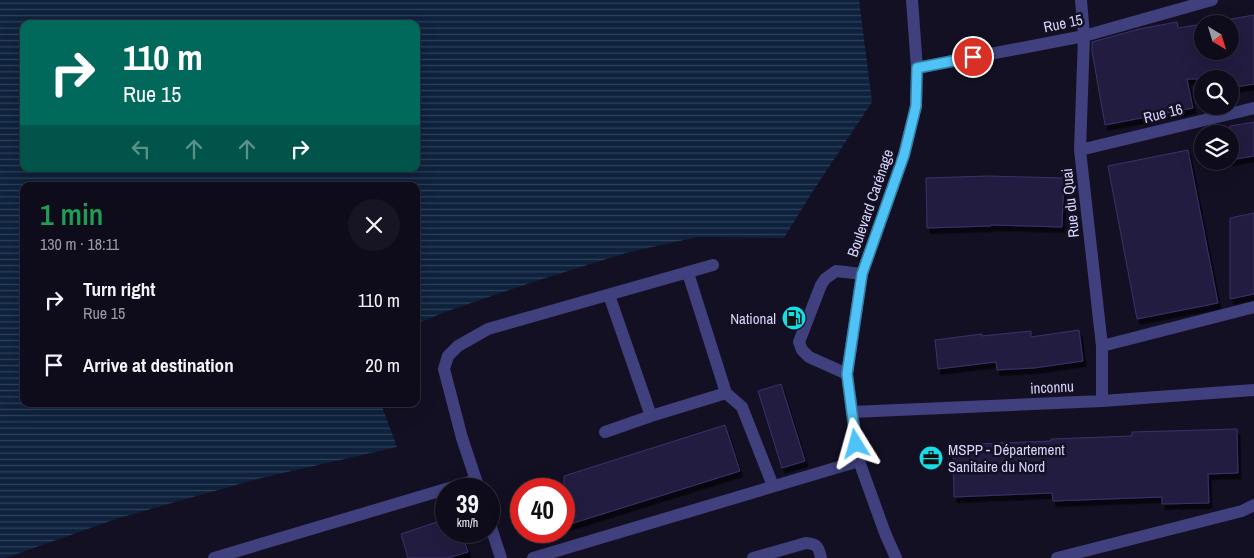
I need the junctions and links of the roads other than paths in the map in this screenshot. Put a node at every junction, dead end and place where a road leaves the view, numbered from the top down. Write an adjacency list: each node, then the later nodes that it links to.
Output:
1 (912, 0): 5 (street, Boulevard Carénage)
2 (1081, 0): 4 (street, Rue du Quai)
3 (1212, 0): 4 (street, Rue 15)
4 (1084, 36): 5 (street, Rue 15); 7 (street, Rue du Quai)
5 (917, 68): 10 (street, Boulevard Carénage)
6 (1254, 108): 7 (street, Rue 16)
7 (1080, 150): 13 (street, Rue du Quai)
8 (713, 265): 9 (street)
9 (688, 272): 11 (street); 16 (street)
10 (862, 274): 14 (street, Boulevard Carénage); 14 (street)
11 (609, 295): 19 (street); 22 (street)
12 (1254, 307): 13 (street)
13 (1102, 346): 17 (street, Rue du Quai)
14 (847, 374): 18 (street, Boulevard Carénage)
15 (1254, 390): 17 (street, inconnu)
16 (726, 393): 19 (street); 23 (street)
17 (1102, 401): 18 (street, inconnu)
18 (852, 412): 21 (street, Boulevard Carénage)
19 (651, 416): 20 (street)
20 (605, 432)
21 (859, 461): 23 (street); 32 (street, Boulevard Carénage)
22 (475, 478)
23 (773, 486): 29 (street)
24 (435, 492): 27 (street)
25 (1254, 505): 33 (street)
26 (496, 543): 28 (street)
27 (214, 558)
28 (500, 558)
29 (533, 558)
30 (754, 558): 31 (street)
31 (821, 558)
32 (896, 558)
33 (1057, 558)

